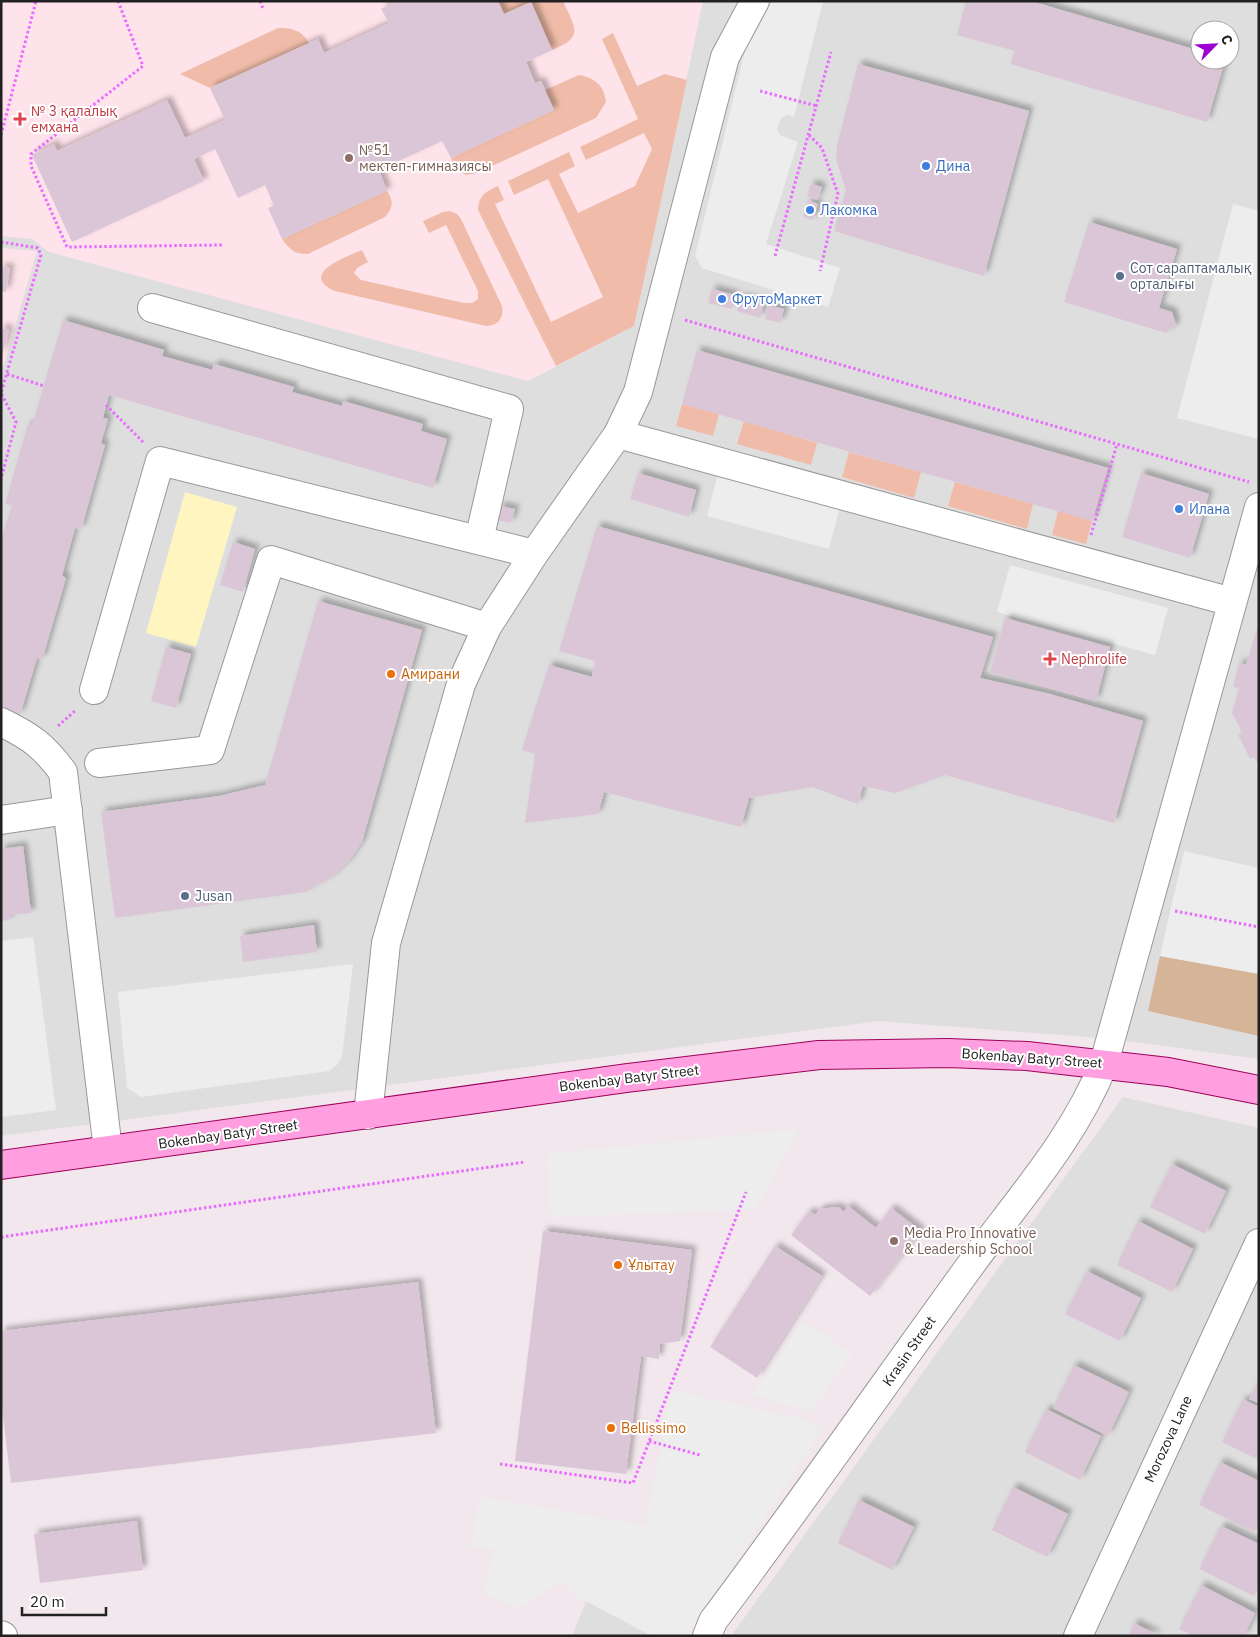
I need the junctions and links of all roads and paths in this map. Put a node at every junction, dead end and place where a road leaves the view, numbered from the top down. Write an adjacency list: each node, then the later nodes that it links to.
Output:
1 (36, 1): 10 (path)
2 (118, 1): 12 (path)
3 (260, 1): 5 (path)
4 (755, 1): 20 (street)
5 (263, 9)
6 (831, 52): 8 (path)
7 (760, 91): 8 (path)
8 (816, 106): 9 (path)
9 (809, 134): 13 (path); 14 (path)
10 (1, 135)
11 (1, 242): 17 (path)
12 (224, 245)
13 (775, 256)
14 (820, 272)
15 (152, 308): 26 (street)
16 (685, 320): 21 (path)
17 (7, 374): 18 (path); 23 (path)
18 (44, 386)
19 (106, 405): 22 (path)
20 (618, 434): 27 (street); 28 (street)
21 (1117, 444): 24 (path); 28 (path)
22 (160, 460): 26 (street); 31 (street)
23 (1, 478)
24 (1259, 485)
25 (1259, 507): 29 (street, Krasin Street)
26 (479, 540): 27 (street)
27 (534, 554): 30 (street)
28 (1083, 561): 29 (street)
29 (1232, 602): 37 (street, Krasin Street)
30 (487, 627): 34 (street); 41 (street)
31 (94, 690): 33 (path)
32 (1, 722): 33 (street)
33 (39, 744): 35 (street)
34 (99, 762)
35 (68, 810): 36 (street); 42 (street)
36 (1, 820)
37 (1148, 907): 38 (path); 39 (street, Krasin Street)
38 (1259, 927)
39 (1104, 1063): 40 (main road, Bokenbay Batyr Street); 41 (main road, Bokenbay Batyr Street); 51 (street, Krasin Street)
40 (1259, 1090)
41 (368, 1115): 42 (main road, Bokenbay Batyr Street)
42 (108, 1150): 44 (main road, Bokenbay Batyr Street)
43 (525, 1162): 46 (path)
44 (1, 1165)
45 (746, 1192): 48 (path)
46 (1, 1237)
47 (1259, 1243): 52 (street, Morozova Lane)
48 (649, 1441): 49 (path); 50 (path)
49 (700, 1456)
50 (500, 1464)
51 (707, 1636)
52 (1078, 1636)

